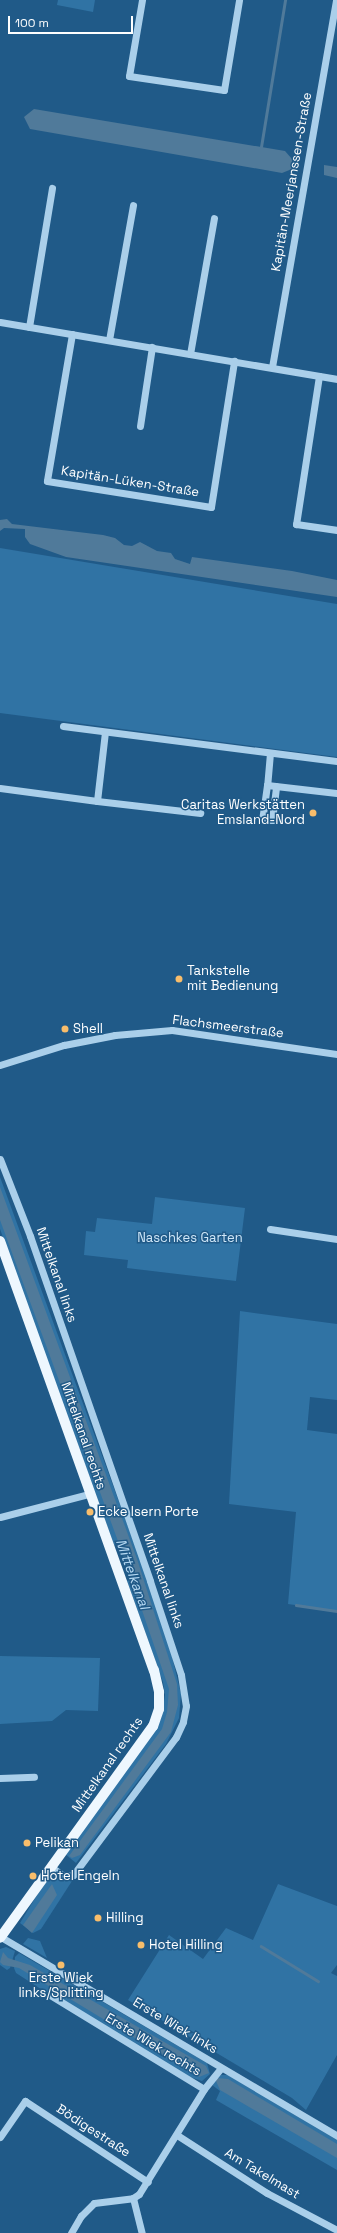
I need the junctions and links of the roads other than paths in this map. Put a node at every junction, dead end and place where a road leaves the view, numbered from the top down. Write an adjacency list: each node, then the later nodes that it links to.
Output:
1 (142, 0): 2 (street)
2 (238, 0)
3 (336, 0): 14 (street, Kapitän-Meerjanssen-Straße)
4 (52, 188): 8 (street)
5 (133, 205): 10 (street)
6 (214, 218): 12 (street)
7 (0, 322): 8 (street)
8 (29, 326): 9 (street)
9 (72, 334): 10 (street); 13 (street, Kapitän-Lüken-Straße)
10 (109, 340): 11 (street)
11 (152, 347): 12 (street); 17 (street)
12 (190, 354): 13 (street)
13 (234, 361): 14 (street)
14 (272, 368): 15 (street)
15 (319, 376): 16 (street); 18 (street)
16 (337, 379)
17 (140, 426)
18 (337, 530)
19 (63, 726): 20 (street)
20 (105, 732): 21 (street); 27 (street)
21 (270, 752): 22 (street); 23 (street)
22 (337, 761)
23 (267, 785): 24 (street); 24 (street)
24 (276, 786): 26 (street)
25 (0, 788): 27 (street)
26 (337, 793)
27 (97, 801): 28 (street)
28 (200, 813)
29 (337, 1054): 30 (street, Flachsmeerstraße)
30 (0, 1065)
31 (0, 1159): 39 (street, Mittelkanal links)
32 (270, 1229): 33 (street)
33 (337, 1240)
34 (0, 1241): 35 (main road, Mittelkanal rechts)
35 (89, 1494): 36 (street); 39 (main road, Mittelkanal rechts)
36 (0, 1517)
37 (34, 1777): 38 (street)
38 (0, 1778)
39 (51, 1866): 40 (main road, Mittelkanal rechts)
40 (0, 1938): 42 (street, Erste Wiek links)
41 (50, 1995): 43 (street, Erste Wiek rechts)
42 (221, 2068): 43 (street); 45 (street, Erste Wiek links)
43 (204, 2089): 44 (street)
44 (177, 2135): 47 (street); 49 (street, Am Takelmast)
45 (337, 2136)
46 (0, 2137): 47 (street, Bödigestraße)
47 (148, 2182): 48 (street)
48 (133, 2198): 50 (street); 51 (street)
49 (337, 2230)
50 (71, 2233)
51 (142, 2233)

